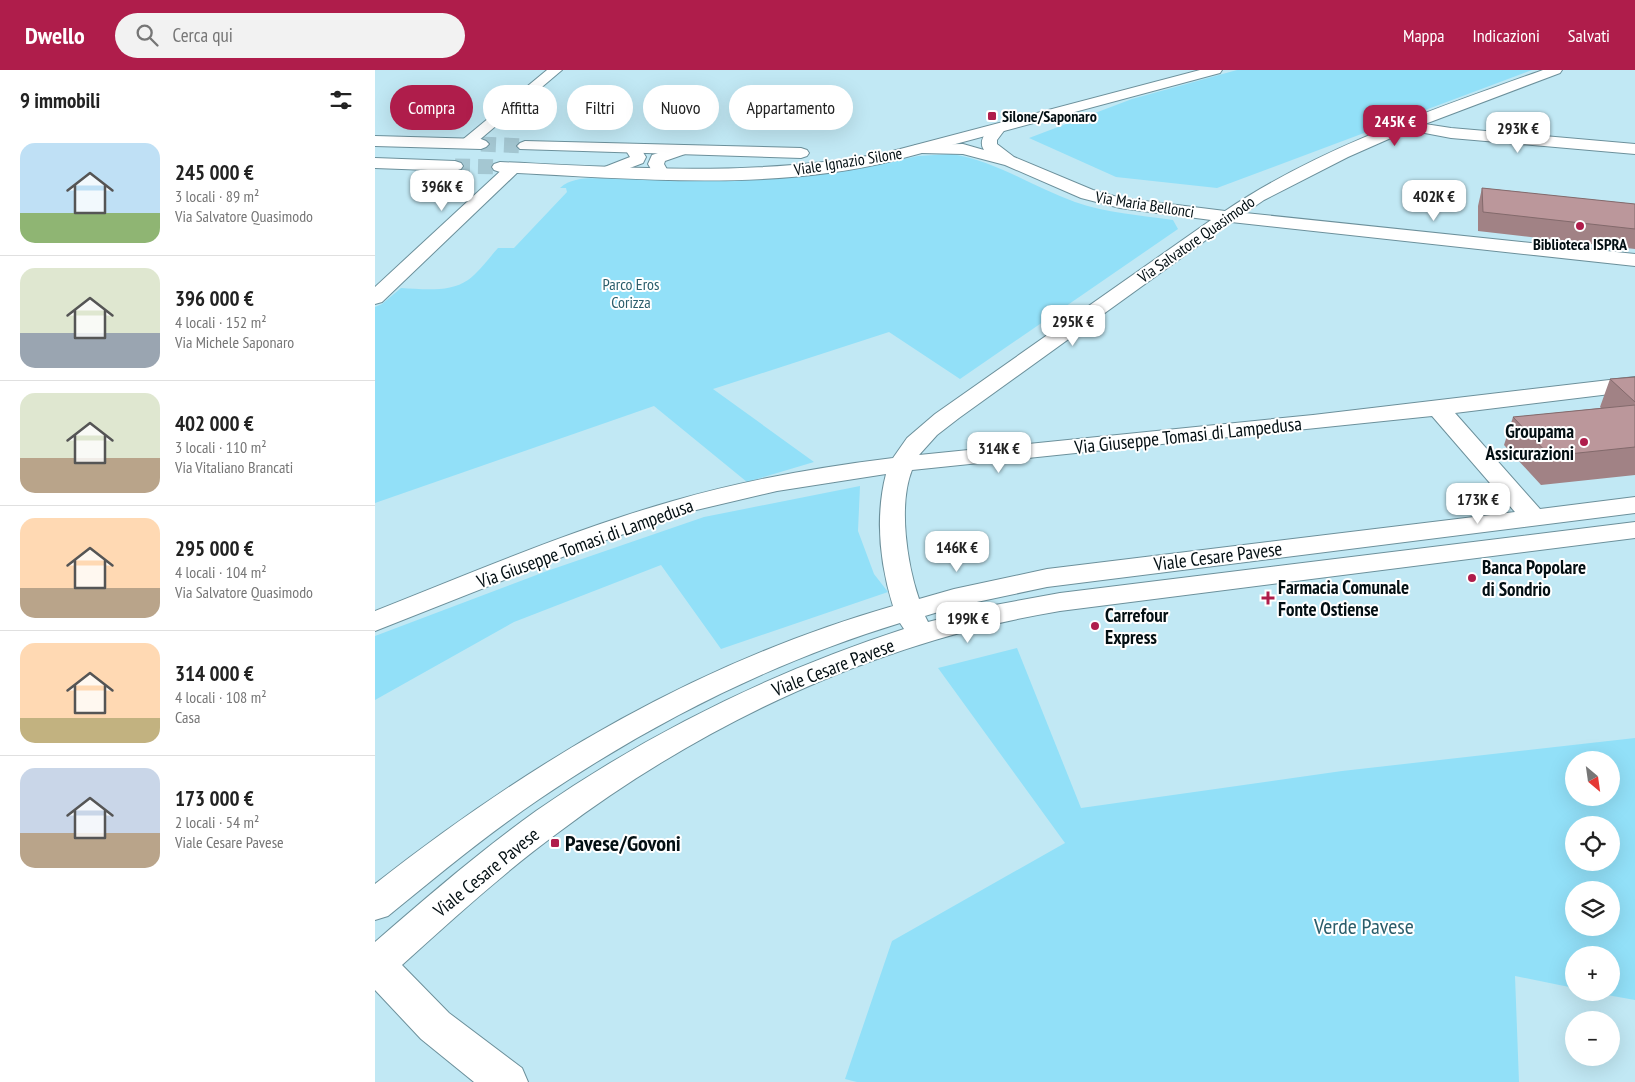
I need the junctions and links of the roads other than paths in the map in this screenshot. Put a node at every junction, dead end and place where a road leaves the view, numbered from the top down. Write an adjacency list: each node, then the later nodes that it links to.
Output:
1 (555, 70): 7 (street)
2 (1183, 70): 13 (street, Viale Ignazio Silone)
3 (1215, 70): 6 (street, Viale Ignazio Silone)
4 (1555, 70): 5 (street, Via Salvatore Quasimodo)
5 (1407, 125): 11 (street); 20 (street, Via Salvatore Quasimodo)
6 (997, 128): 9 (street, Viale Ignazio Silone); 15 (street, Via Maria Bellonci)
7 (375, 141)
8 (525, 146): 10 (street, Viale Ignazio Silone)
9 (921, 148): 15 (street, Via Maria Bellonci); 19 (street, Viale Ignazio Silone)
10 (633, 149): 12 (street, Viale Ignazio Silone); 18 (street)
11 (1635, 149)
12 (682, 150): 14 (street, Viale Ignazio Silone); 19 (street)
13 (837, 151)
14 (815, 153)
15 (1008, 160): 20 (street, Via Maria Bellonci)
16 (375, 163): 17 (street)
17 (455, 166)
18 (608, 171): 19 (street, Viale Ignazio Silone); 22 (street, Viale Ignazio Silone)
19 (661, 173)
20 (1229, 216): 21 (street, Via Maria Bellonci); 25 (street, Via Salvatore Quasimodo)
21 (1635, 260)
22 (375, 298)
23 (1635, 384): 24 (street, Via Giuseppe Tomasi di Lampedusa)
24 (1439, 409): 25 (street, Via Giuseppe Tomasi di Lampedusa); 27 (street)
25 (901, 465): 31 (street, Via Giuseppe Tomasi di Lampedusa); 32 (street, Via Salvatore Quasimodo)
26 (1635, 505): 27 (street, Viale Cesare Pavese)
27 (1534, 518): 28 (street, Viale Cesare Pavese)
28 (1452, 527): 30 (street); 32 (street, Viale Cesare Pavese)
29 (1635, 530): 30 (street, Viale Cesare Pavese)
30 (1472, 551): 32 (street, Viale Cesare Pavese)
31 (375, 622)
32 (914, 622): 33 (street, Viale Cesare Pavese); 34 (street, Viale Cesare Pavese)
33 (375, 905)
34 (376, 963): 35 (street)
35 (507, 1082)

